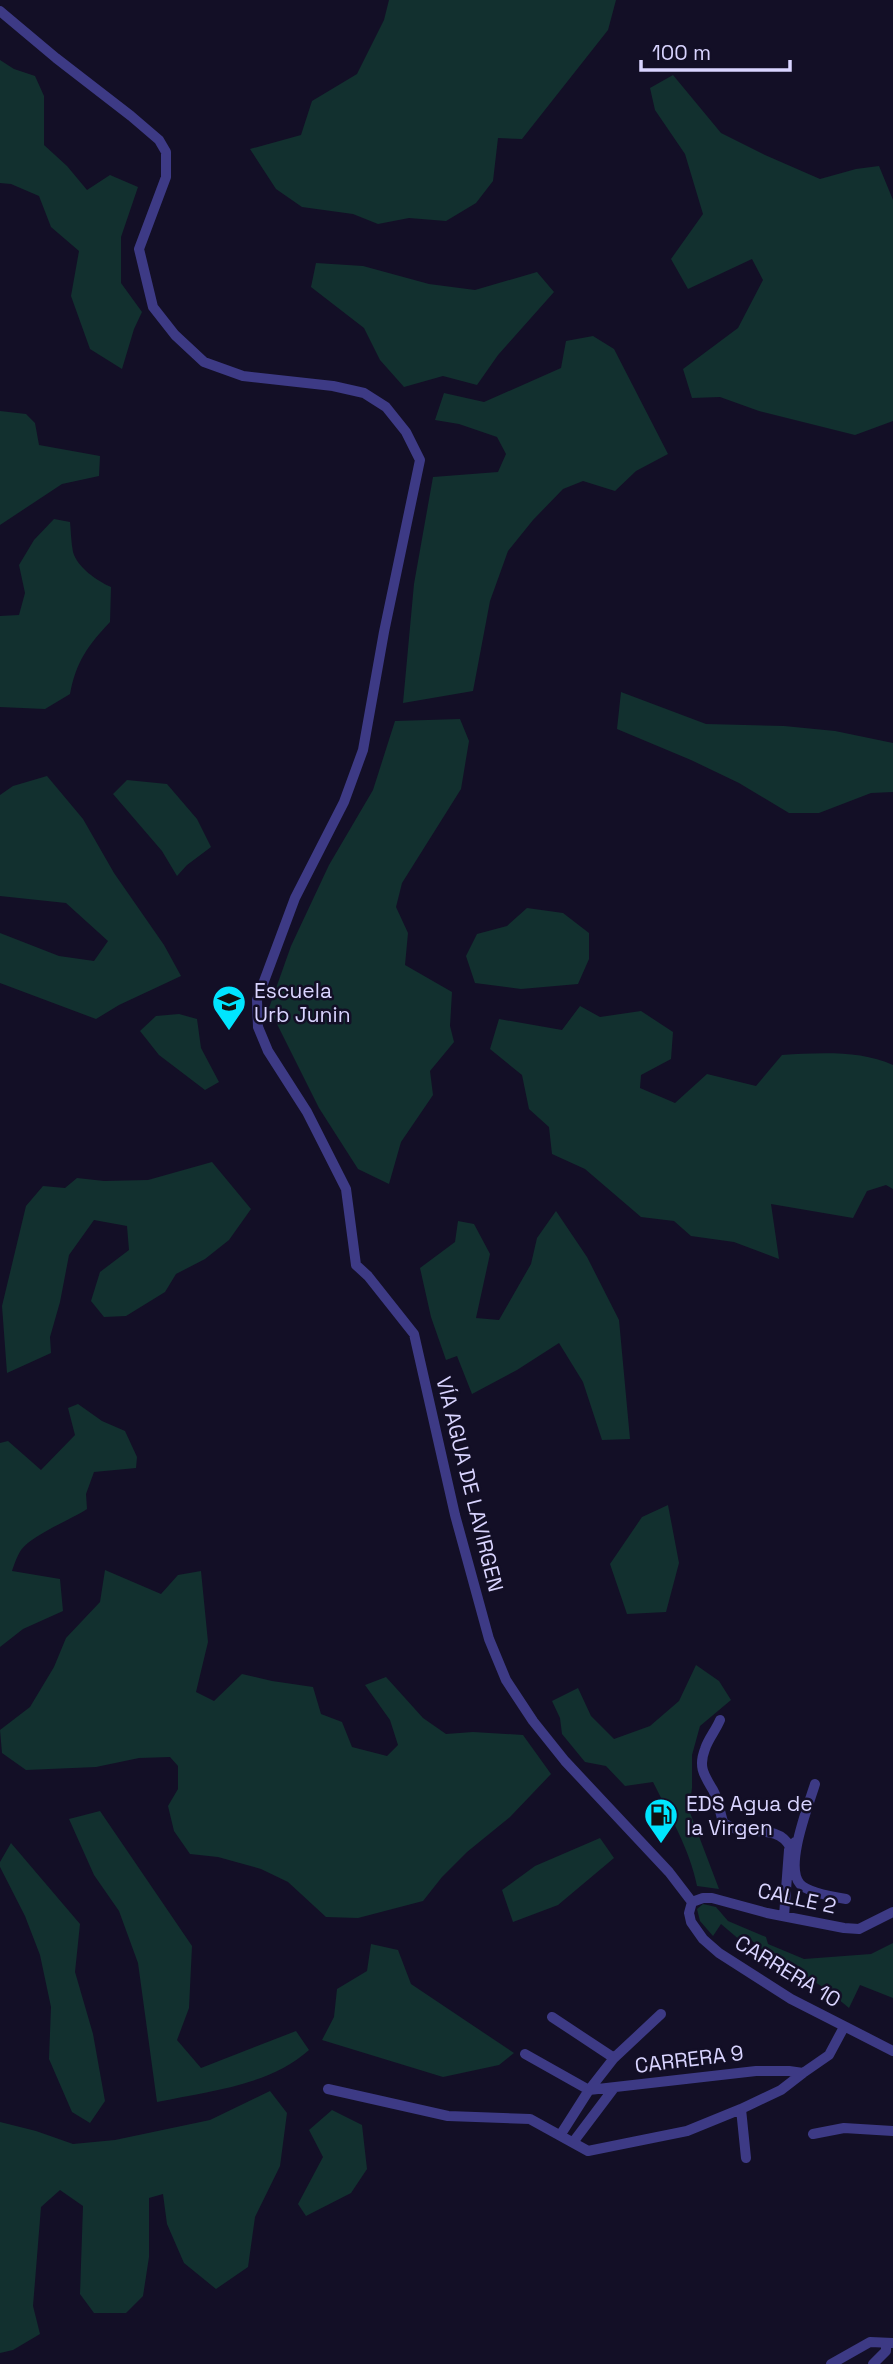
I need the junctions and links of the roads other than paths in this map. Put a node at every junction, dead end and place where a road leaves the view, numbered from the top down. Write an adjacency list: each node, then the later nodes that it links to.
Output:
1 (0, 11): 7 (street, VÍA AGUA DE LAVIRGEN)
2 (720, 1720): 5 (street)
3 (815, 1784): 4 (street)
4 (799, 1838): 5 (street); 6 (street)
5 (790, 1847): 9 (street)
6 (846, 1899)
7 (692, 1902): 9 (street, CALLE 2); 12 (street, CARRERA 10)
8 (893, 1912): 9 (street, CALLE 2)
9 (784, 1916)
10 (661, 2014): 15 (street)
11 (552, 2017): 15 (street)
12 (844, 2027): 13 (street, CARRERA 10); 16 (street)
13 (893, 2050)
14 (525, 2054): 19 (street)
15 (614, 2058): 19 (street)
16 (803, 2073): 17 (street, CARRERA 9); 20 (street)
17 (614, 2088): 19 (street, CARRERA 9); 24 (street)
18 (328, 2089): 22 (street)
19 (589, 2090): 22 (street)
20 (741, 2109): 24 (street); 25 (street)
21 (893, 2131): 23 (street)
22 (561, 2134): 24 (street)
23 (813, 2134)
24 (574, 2141)
25 (746, 2158)
26 (890, 2343): 27 (street); 28 (street)
27 (832, 2364)
28 (873, 2364)

